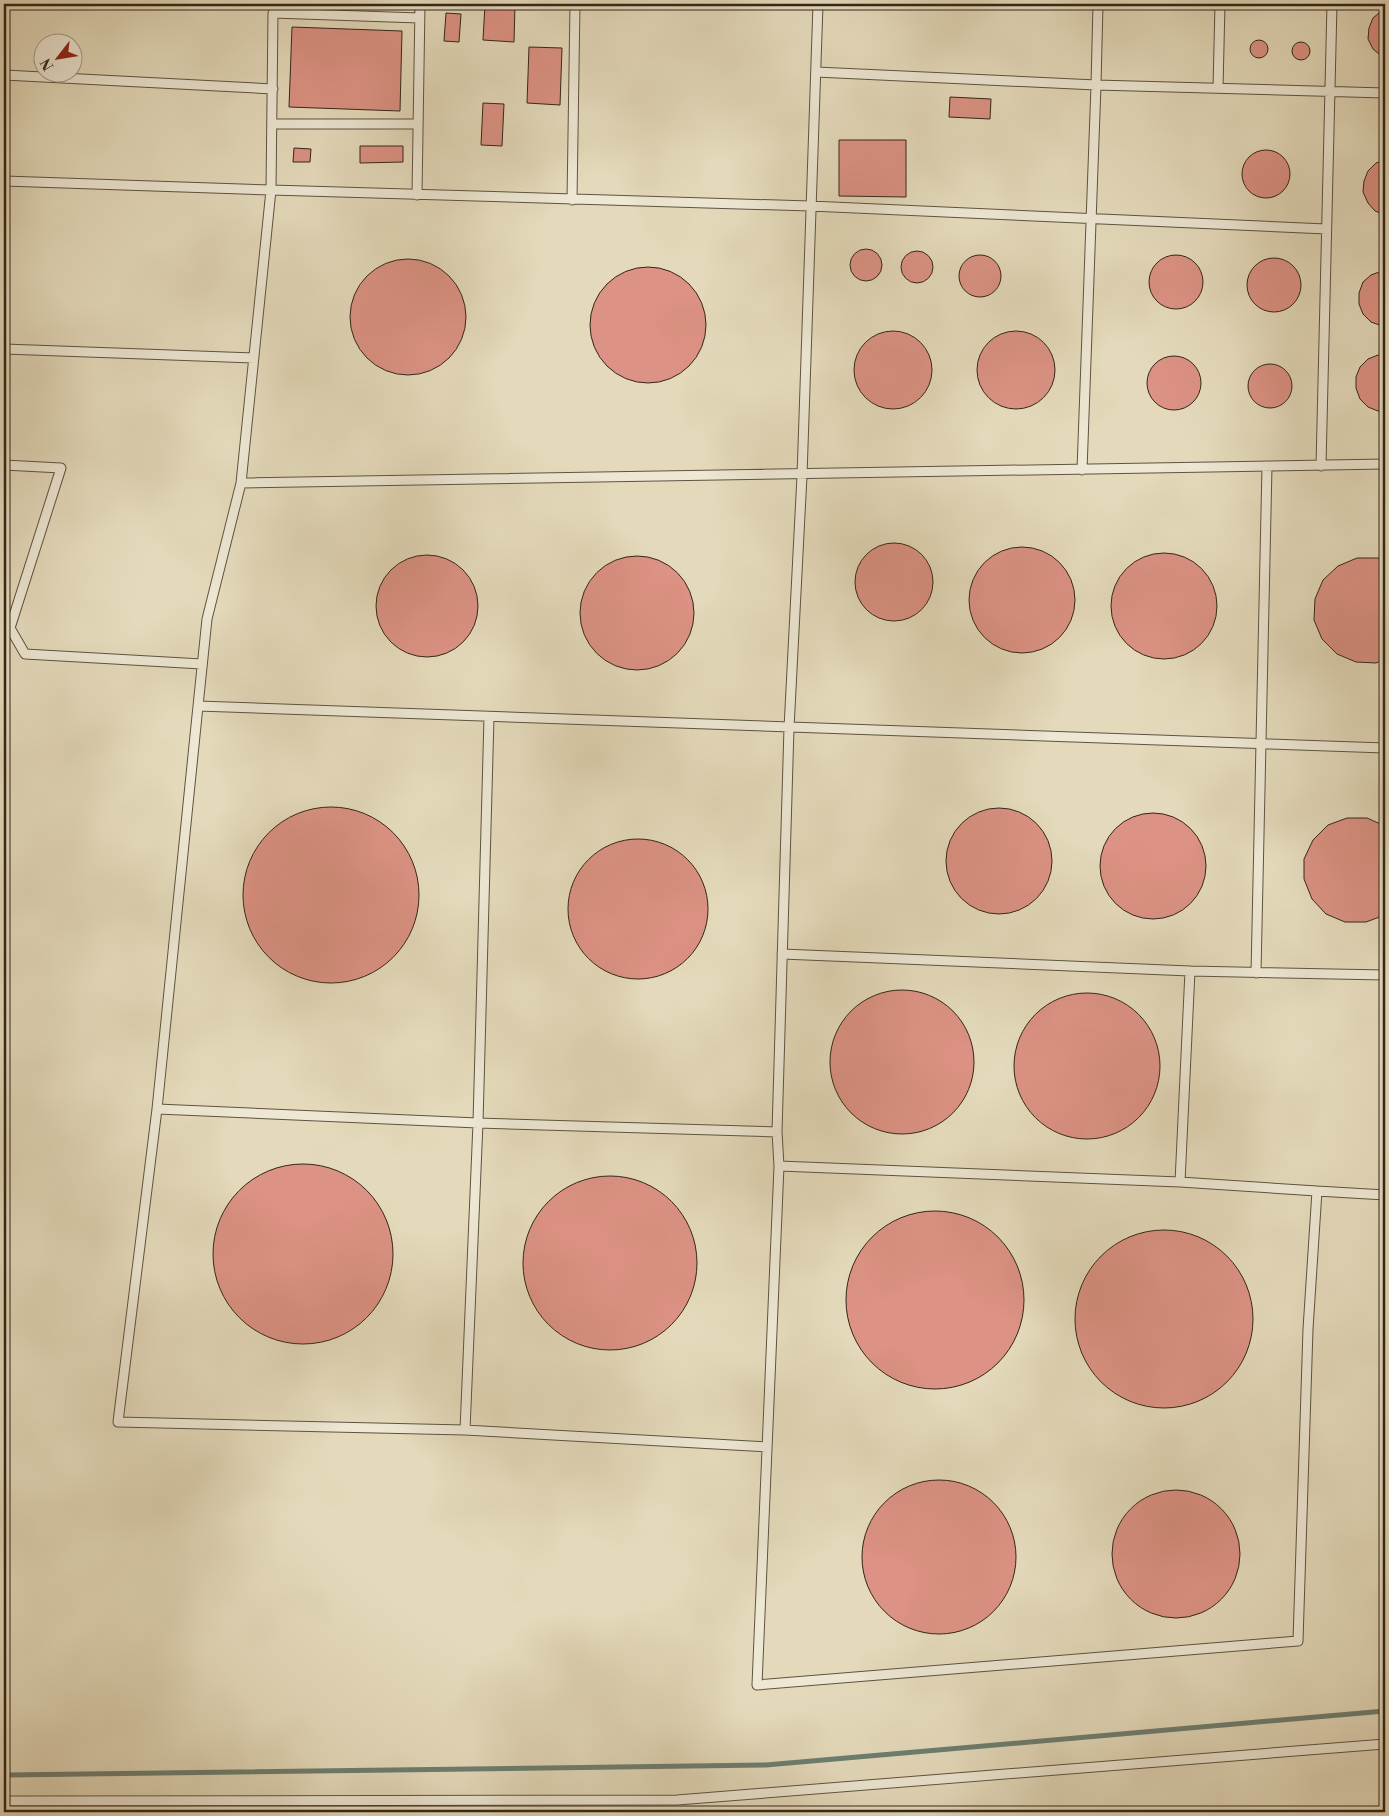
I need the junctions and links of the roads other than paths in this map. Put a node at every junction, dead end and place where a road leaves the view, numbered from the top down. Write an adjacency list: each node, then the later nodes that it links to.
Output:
1 (420, 4): 7 (lane)
2 (575, 4): 20 (lane)
3 (818, 4): 8 (lane)
4 (1098, 4): 10 (lane)
5 (1220, 4): 11 (lane)
6 (1332, 4): 13 (lane)
7 (420, 18): 12 (lane); 16 (lane)
8 (816, 72): 10 (lane); 21 (lane)
9 (4, 75): 12 (lane)
10 (1096, 85): 11 (lane); 22 (lane)
11 (1218, 88): 13 (lane)
12 (273, 89): 15 (lane)
13 (1329, 91): 14 (lane); 23 (lane)
14 (1385, 92)
15 (272, 124): 16 (lane); 18 (lane)
16 (418, 124): 19 (lane)
17 (4, 181): 18 (lane)
18 (271, 190): 19 (lane); 25 (lane)
19 (417, 195): 20 (lane)
20 (572, 200): 21 (lane)
21 (810, 206): 22 (lane); 31 (lane)
22 (1091, 217): 23 (lane); 30 (lane)
23 (1326, 229): 29 (lane)
24 (4, 349): 25 (lane)
25 (254, 358): 32 (lane)
26 (1385, 464): 29 (lane)
27 (4, 465): 33 (lane)
28 (1267, 466): 29 (lane); 30 (lane); 37 (lane)
29 (1321, 466)
30 (1082, 470): 31 (lane)
31 (802, 476): 32 (lane); 36 (lane)
32 (241, 483): 33 (lane)
33 (202, 664): 34 (lane)
34 (198, 706): 35 (lane); 43 (lane)
35 (489, 717): 36 (lane); 44 (lane)
36 (789, 728): 37 (lane); 39 (lane)
37 (1260, 745): 38 (lane); 41 (lane)
38 (1385, 748)
39 (782, 954): 40 (lane); 45 (lane)
40 (1190, 971): 41 (lane); 47 (lane)
41 (1256, 973): 42 (lane)
42 (1385, 975)
43 (157, 1109): 44 (lane); 50 (lane)
44 (478, 1124): 45 (lane); 50 (lane)
45 (777, 1132): 46 (lane)
46 (779, 1166): 47 (lane); 51 (lane)
47 (1180, 1182): 48 (lane)
48 (1317, 1191): 49 (lane); 51 (lane)
49 (1385, 1195)
50 (465, 1430): 51 (lane)
51 (767, 1447)
52 (1385, 1744): 53 (lane)
53 (4, 1801)

